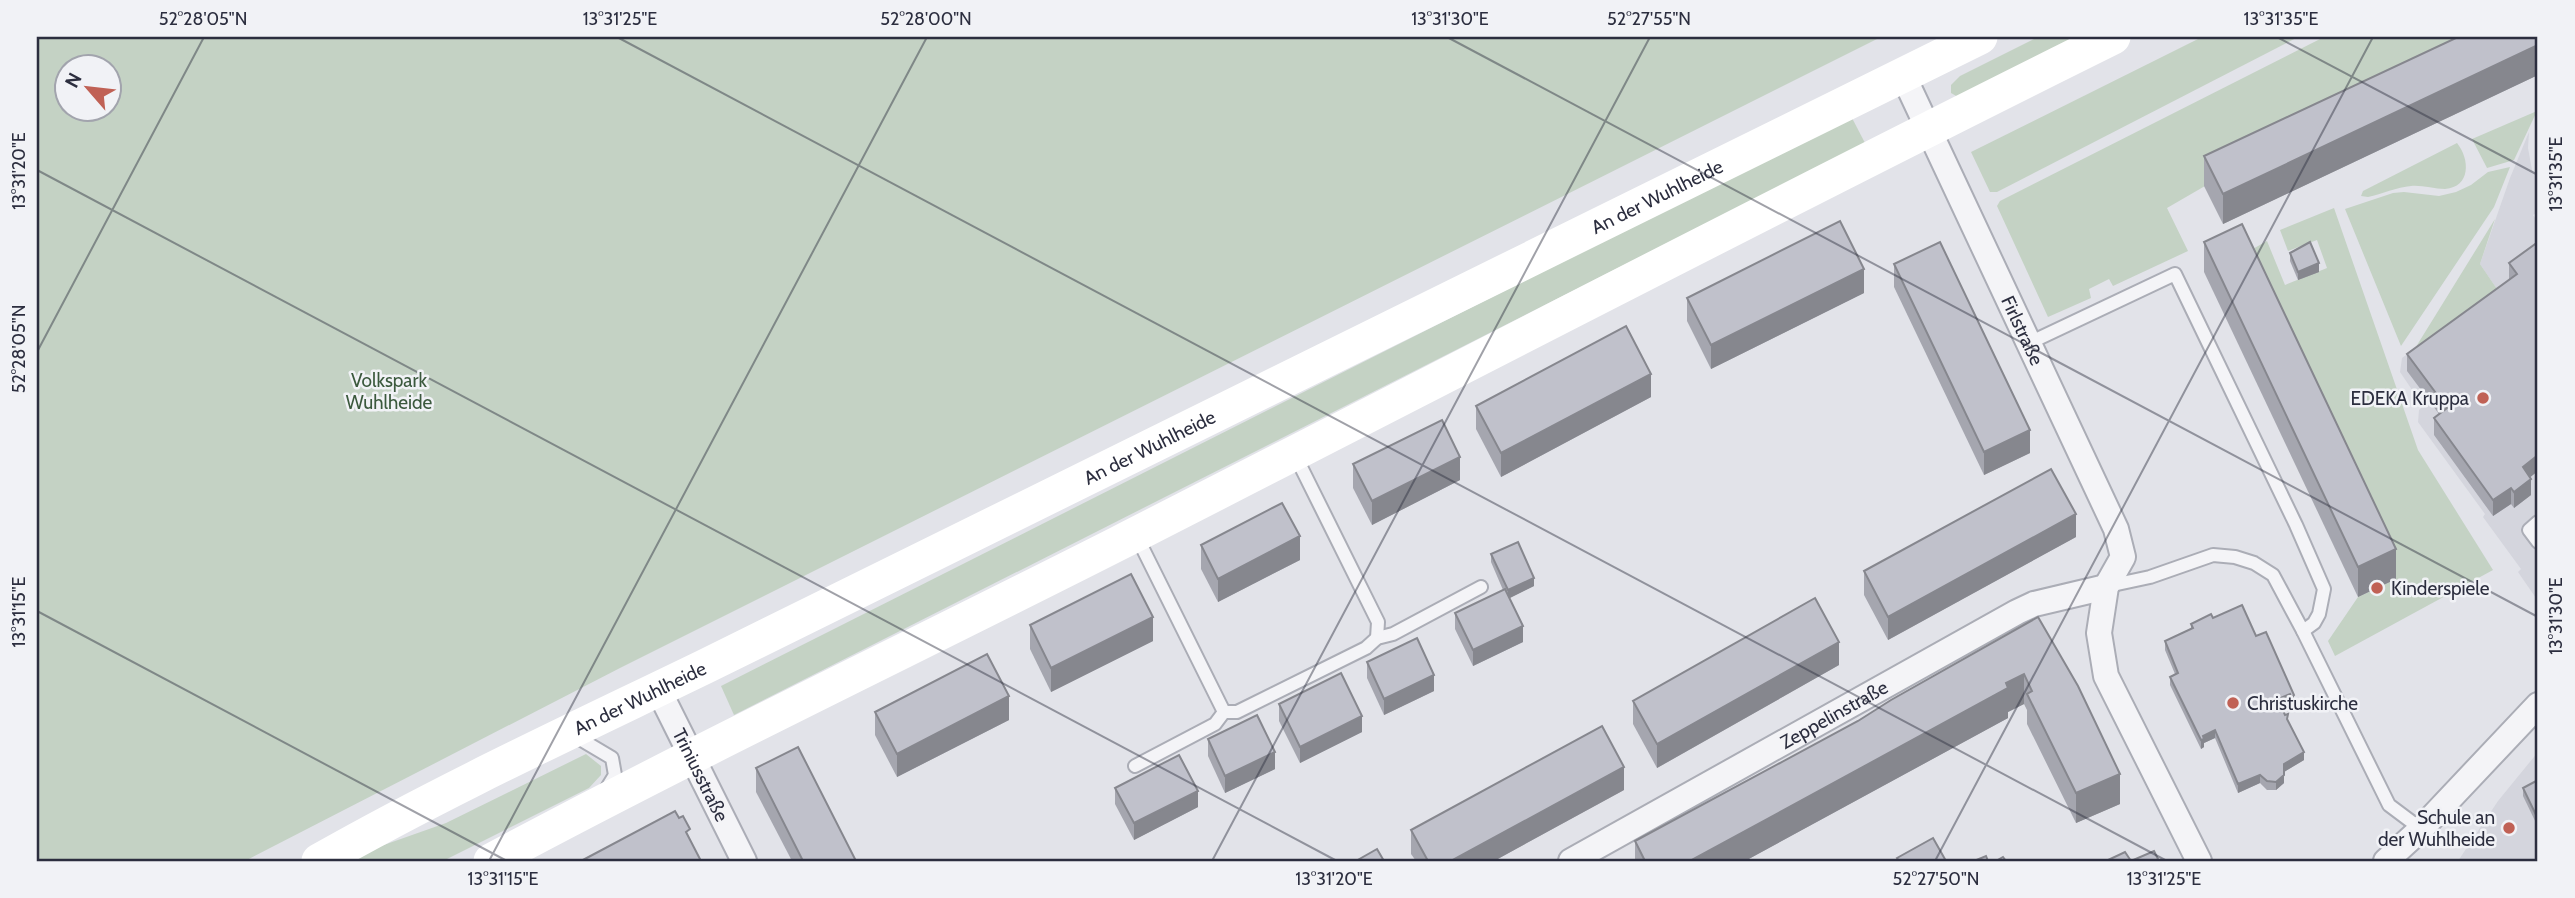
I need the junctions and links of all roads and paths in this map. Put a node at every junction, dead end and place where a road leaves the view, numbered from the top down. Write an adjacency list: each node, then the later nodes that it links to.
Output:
1 (1980, 37): 3 (main road, An der Wuhlheide)
2 (2113, 37): 4 (main road)
3 (1903, 75): 4 (street, Firlstraße); 14 (main road, An der Wuhlheide)
4 (1928, 129): 5 (street, Firlstraße); 6 (main road)
5 (2029, 343): 11 (street, Firlstraße); 12 (lane)
6 (1293, 452): 8 (main road); 13 (lane)
7 (2538, 522): 9 (lane)
8 (1136, 534): 16 (lane); 18 (main road)
9 (2538, 542)
10 (1481, 587): 13 (lane)
11 (2106, 587): 12 (lane); 25 (street, Zeppelinstraße); 26 (street, Firlstraße)
12 (2304, 631): 21 (lane)
13 (1377, 638): 16 (lane)
14 (658, 689): 17 (main road, An der Wuhlheide); 18 (street, Triniusstraße)
15 (2538, 705): 21 (street)
16 (1224, 712): 19 (lane)
17 (567, 732): 20 (lane); 22 (main road, An der Wuhlheide)
18 (692, 755): 20 (main road); 24 (street, Triniusstraße)
19 (1135, 766)
20 (595, 806): 23 (main road)
21 (2421, 829): 27 (street); 28 (street)
22 (319, 861)
23 (491, 861)
24 (744, 861)
25 (1571, 861)
26 (2199, 861)
27 (2386, 861)
28 (2413, 861)

